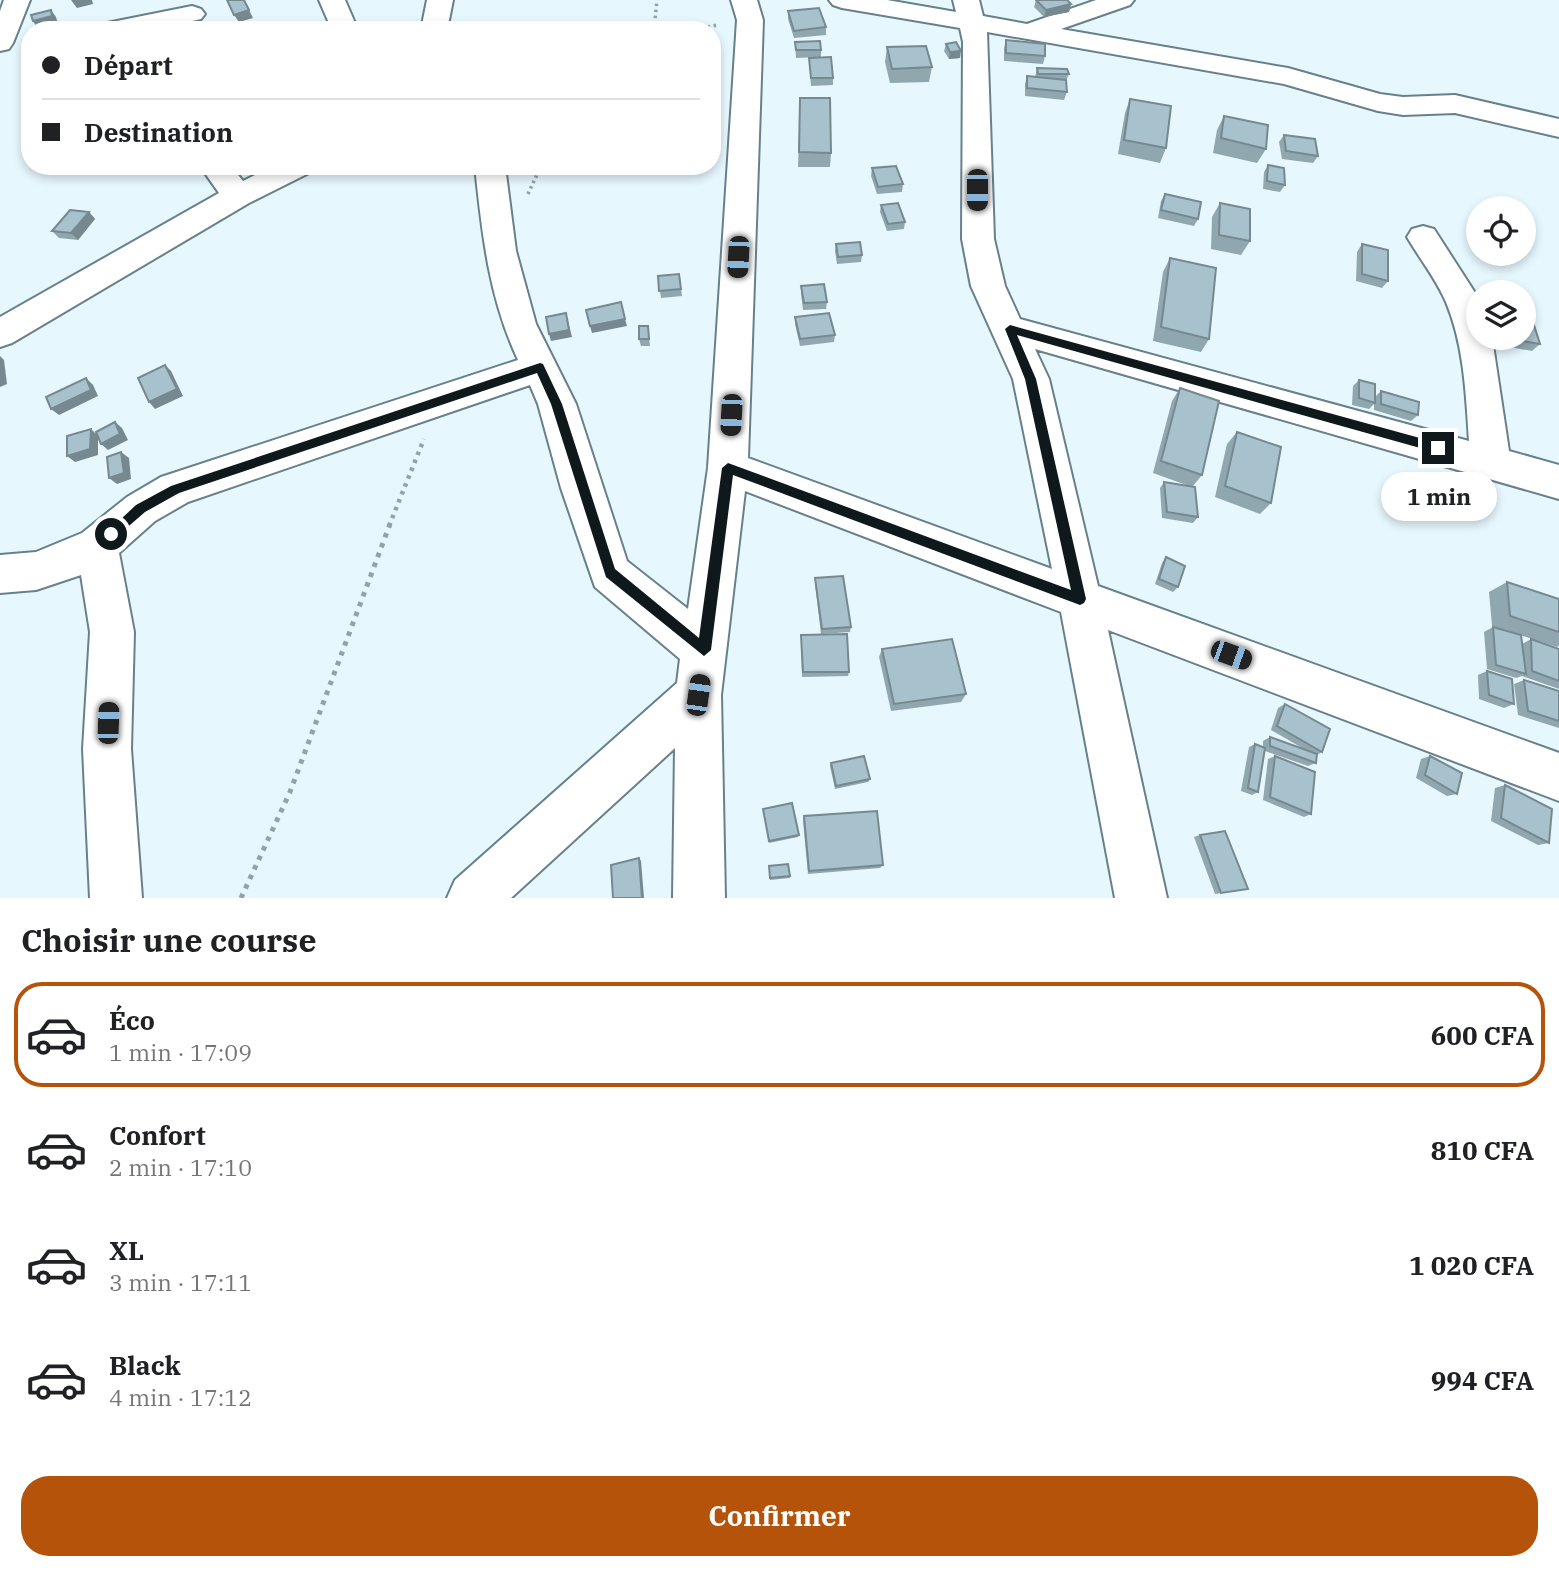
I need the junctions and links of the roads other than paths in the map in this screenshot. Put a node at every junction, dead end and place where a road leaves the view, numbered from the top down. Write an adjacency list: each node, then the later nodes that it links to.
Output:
1 (17, 0): 13 (street)
2 (332, 0): 10 (street)
3 (440, 0): 11 (street)
4 (744, 0): 26 (street)
5 (842, 0): 7 (street)
6 (1121, 0): 12 (street)
7 (968, 11): 12 (street); 22 (street)
8 (193, 15): 9 (street)
9 (160, 21)
10 (341, 21)
11 (436, 21)
12 (1029, 32): 16 (street)
13 (0, 43)
14 (21, 49): 15 (street)
15 (0, 53)
16 (1559, 128)
17 (222, 175): 20 (street)
18 (280, 175): 20 (street)
19 (492, 175): 24 (street)
20 (238, 196): 23 (street)
21 (1423, 237): 25 (street)
22 (1010, 329): 25 (street); 30 (street)
23 (0, 334)
24 (540, 367): 28 (street); 31 (street)
25 (1491, 463): 27 (street)
26 (728, 468): 30 (street); 31 (street)
27 (1559, 482)
28 (97, 546): 29 (street); 33 (street)
29 (0, 575)
30 (1080, 599): 32 (street); 36 (street)
31 (701, 672): 34 (street); 35 (street)
32 (1559, 777)
33 (116, 898)
34 (473, 898)
35 (699, 898)
36 (1141, 898)

